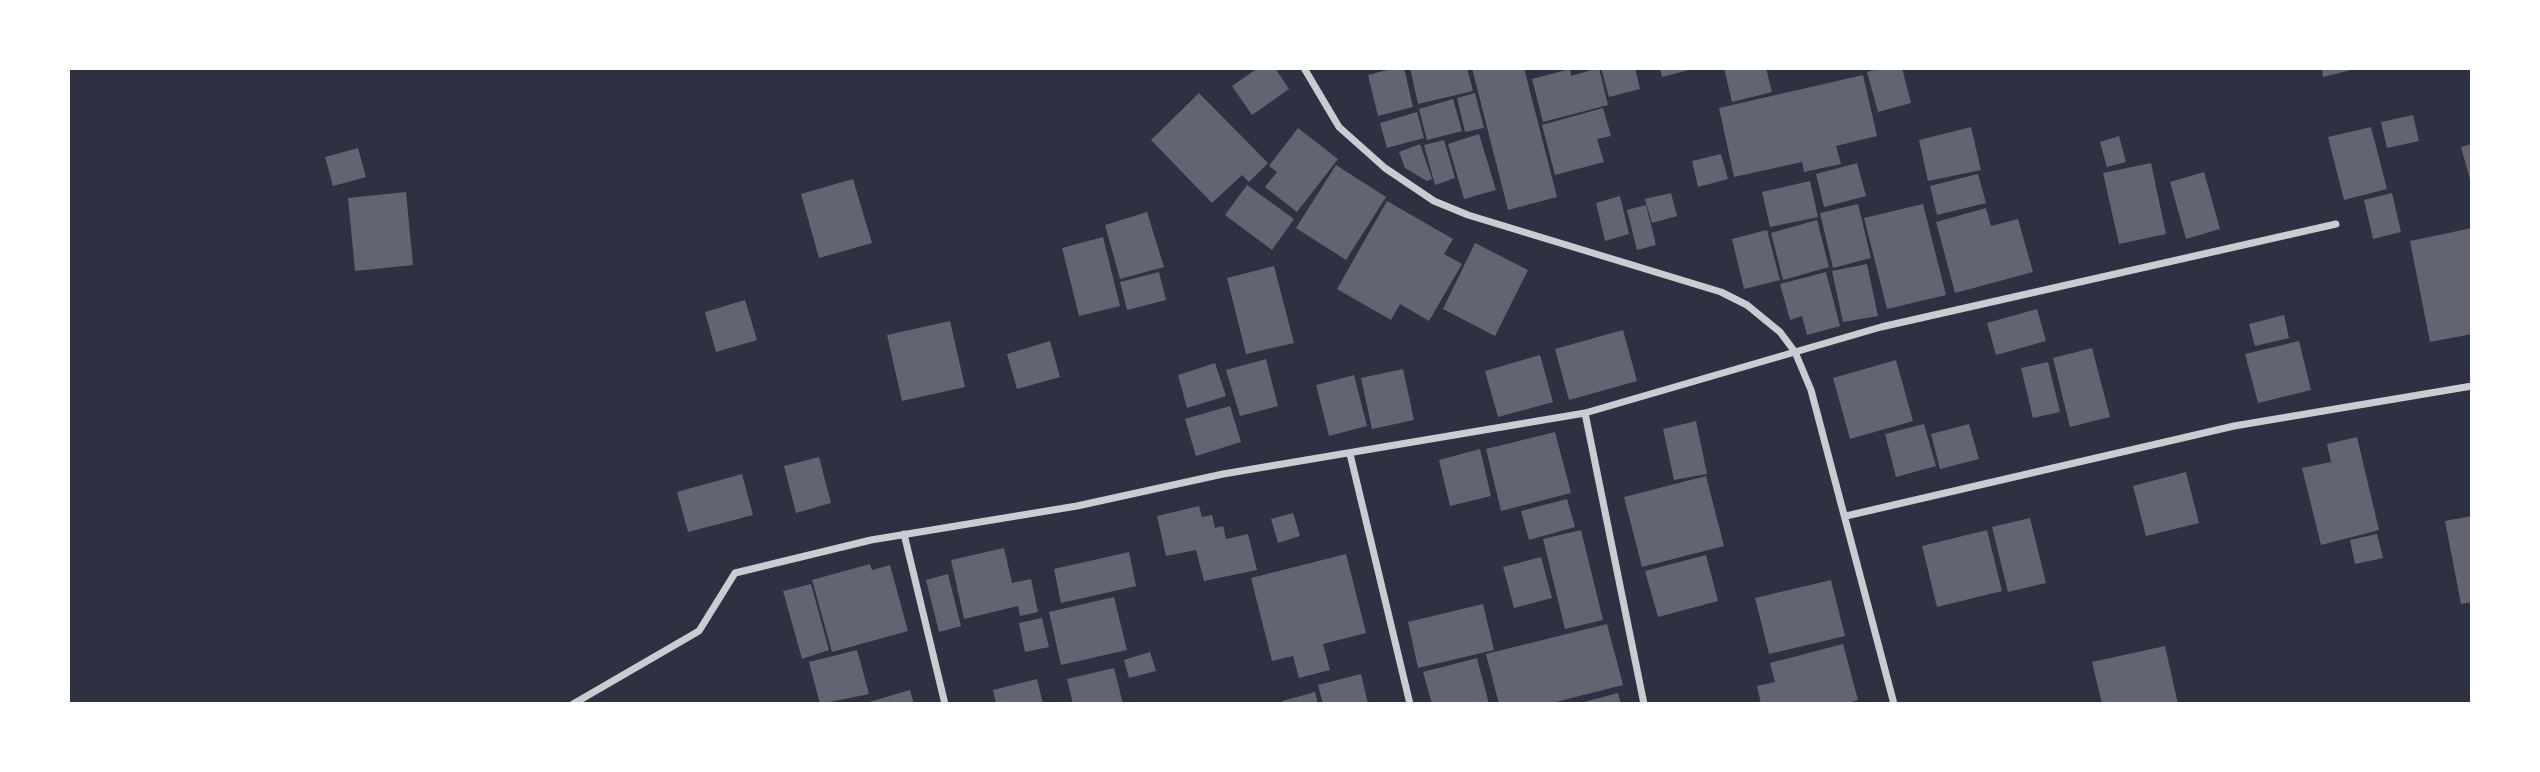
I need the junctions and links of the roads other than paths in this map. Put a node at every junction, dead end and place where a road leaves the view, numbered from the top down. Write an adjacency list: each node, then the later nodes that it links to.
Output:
1 (1304, 68): 3 (street)
2 (2336, 224): 3 (street)
3 (1795, 352): 5 (street); 7 (street)
4 (2472, 386): 7 (street)
5 (1585, 413): 6 (street); 12 (street)
6 (1350, 454): 8 (street); 11 (street)
7 (1846, 516): 13 (street)
8 (904, 534): 9 (street); 10 (street)
9 (573, 704)
10 (945, 704)
11 (1410, 704)
12 (1644, 704)
13 (1894, 704)

